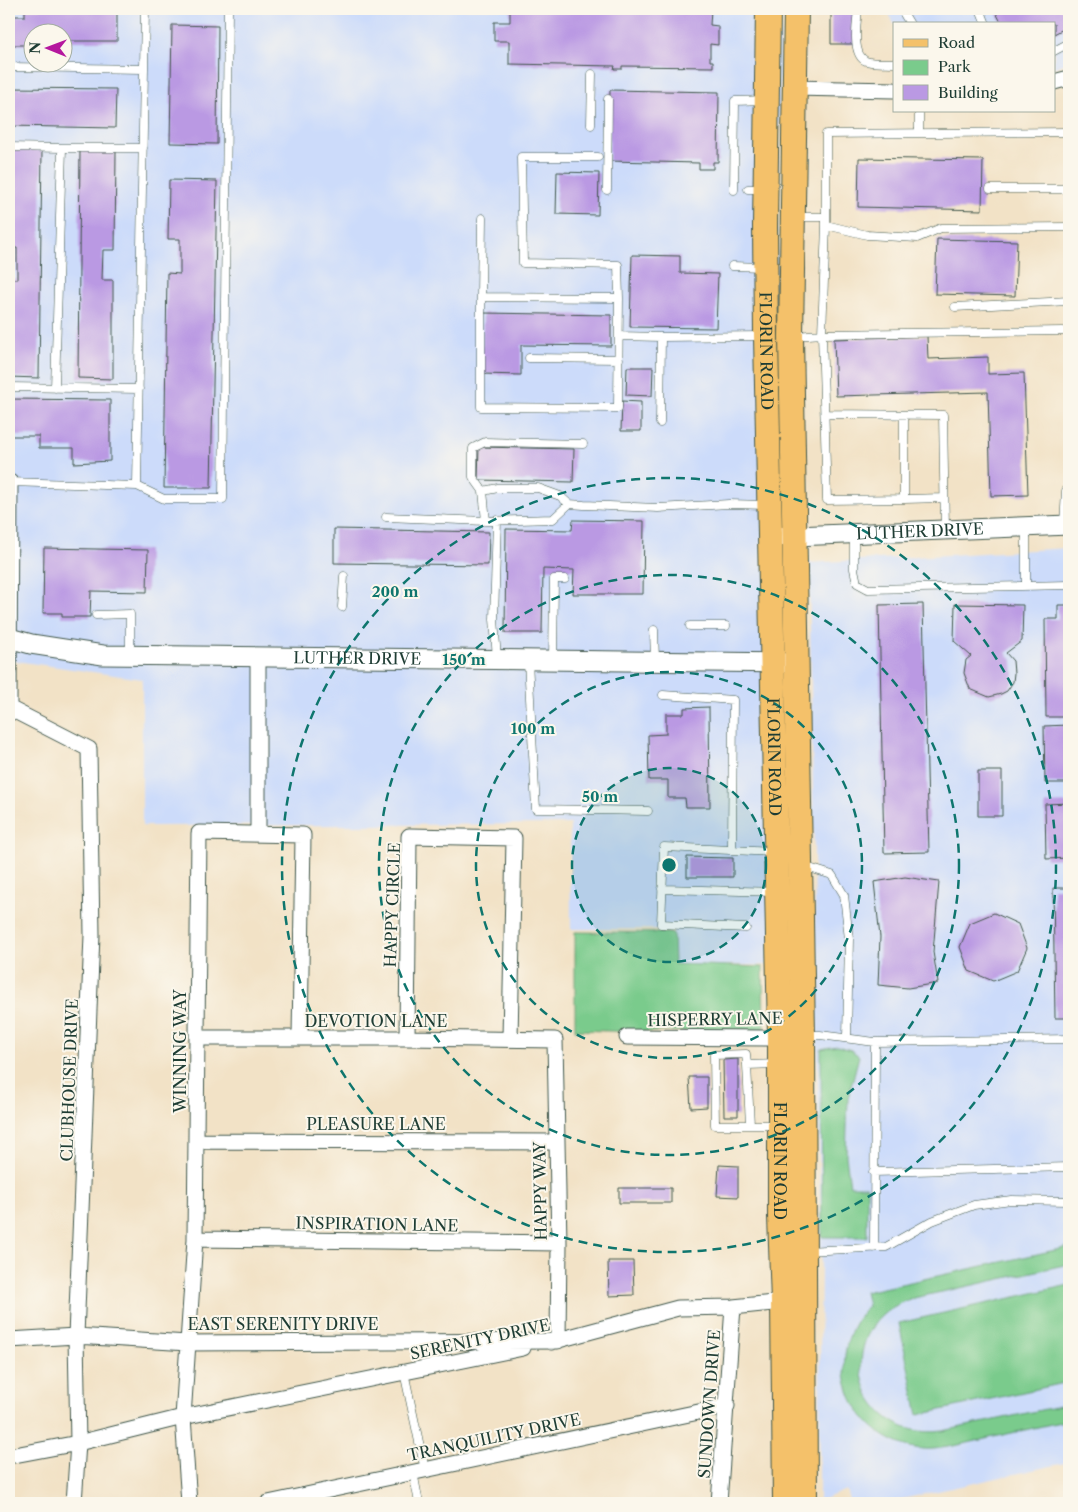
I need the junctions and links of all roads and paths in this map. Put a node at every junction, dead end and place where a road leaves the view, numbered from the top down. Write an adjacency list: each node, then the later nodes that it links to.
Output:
1 (145, 9): 14 (lane)
2 (228, 9): 61 (lane)
3 (769, 9): 18 (main road); 21 (main road, FLORIN ROAD)
4 (796, 9): 18 (main road, FLORIN ROAD)
5 (858, 9): 12 (lane)
6 (901, 9): 8 (lane)
7 (980, 9): 9 (lane)
8 (909, 22)
9 (985, 22)
10 (1069, 42): 11 (lane)
11 (1056, 50)
12 (893, 63)
13 (9, 67): 14 (lane)
14 (144, 69): 28 (lane)
15 (592, 74): 23 (lane)
16 (1069, 78): 17 (street)
17 (1056, 81)
18 (793, 88): 19 (street); 30 (main road, FLORIN ROAD)
19 (893, 90)
20 (608, 98): 33 (lane)
21 (767, 100): 30 (main road); 34 (lane); 40 (main road, FLORIN ROAD)
22 (919, 112): 25 (lane)
23 (591, 124)
24 (1069, 132): 25 (lane)
25 (918, 133): 37 (lane)
26 (9, 147): 27 (lane)
27 (62, 148): 28 (lane); 54 (lane)
28 (143, 148): 55 (lane)
29 (598, 157): 42 (lane)
30 (792, 184): 35 (main road, FLORIN ROAD)
31 (990, 189): 32 (lane)
32 (1069, 189)
33 (607, 190)
34 (734, 190)
35 (792, 217): 37 (lane); 49 (main road, FLORIN ROAD)
36 (482, 218): 41 (lane)
37 (826, 221): 38 (lane); 46 (lane)
38 (1069, 227)
39 (732, 266): 40 (lane)
40 (765, 267): 48 (main road, FLORIN ROAD)
41 (481, 297): 42 (lane); 52 (lane)
42 (619, 298): 47 (lane)
43 (1069, 301): 44 (lane)
44 (954, 308)
45 (1063, 331): 46 (lane)
46 (822, 334): 49 (lane); 56 (lane)
47 (619, 336): 50 (lane); 52 (lane)
48 (766, 336): 50 (lane); 67 (main road, FLORIN ROAD)
49 (791, 336): 75 (main road, FLORIN ROAD)
50 (661, 337): 58 (lane)
51 (528, 358): 52 (lane)
52 (619, 359)
53 (9, 387): 54 (lane)
54 (56, 388): 55 (lane)
55 (139, 389): 61 (lane)
56 (825, 414): 57 (lane); 65 (lane)
57 (904, 415): 64 (lane); 65 (lane)
58 (660, 422)
59 (583, 444): 63 (lane)
60 (10, 482): 61 (lane); 86 (street)
61 (137, 486)
62 (1069, 491): 71 (lane)
63 (483, 492): 66 (lane); 70 (lane)
64 (944, 498): 65 (lane); 73 (lane)
65 (904, 499)
66 (569, 504): 67 (lane); 69 (lane)
67 (770, 505): 76 (main road, FLORIN ROAD)
68 (386, 517): 70 (lane)
69 (497, 520): 70 (lane); 89 (lane)
70 (486, 521)
71 (1067, 525): 72 (street, LUTHER DRIVE)
72 (1026, 527): 73 (street, LUTHER DRIVE); 80 (lane)
73 (945, 530): 74 (street, LUTHER DRIVE)
74 (854, 534): 75 (street, LUTHER DRIVE); 80 (lane)
75 (795, 535): 76 (street, LUTHER DRIVE); 93 (main road, FLORIN ROAD)
76 (770, 537): 94 (main road, FLORIN ROAD)
77 (344, 576): 81 (lane)
78 (565, 579): 91 (lane)
79 (1069, 584): 80 (lane)
80 (1026, 586)
81 (342, 607)
82 (96, 615): 87 (lane)
83 (690, 626): 84 (lane)
84 (726, 626)
85 (654, 630): 92 (lane)
86 (9, 638): 87 (street, LUTHER DRIVE); 96 (street)
87 (130, 656): 88 (street, LUTHER DRIVE)
88 (258, 658): 89 (street, LUTHER DRIVE); 99 (street)
89 (497, 661): 90 (street, LUTHER DRIVE)
90 (528, 661): 91 (street, LUTHER DRIVE); 98 (lane)
91 (553, 662): 92 (street, LUTHER DRIVE)
92 (655, 663): 94 (street, LUTHER DRIVE)
93 (797, 663): 94 (street, LUTHER DRIVE); 102 (main road, FLORIN ROAD)
94 (772, 664): 101 (main road, FLORIN ROAD)
95 (663, 695): 100 (lane)
96 (9, 704)
97 (9, 708): 132 (street, CLUBHOUSE DRIVE)
98 (648, 811)
99 (258, 833): 108 (street, WINNING WAY); 109 (street)
100 (732, 850): 101 (lane); 103 (lane)
101 (776, 852): 104 (main road, FLORIN ROAD)
102 (800, 865): 106 (main road, FLORIN ROAD); 111 (lane)
103 (662, 889): 104 (lane); 105 (lane)
104 (777, 892): 106 (main road, FLORIN ROAD)
105 (746, 928)
106 (792, 1036): 107 (street, HISPERRY LANE); 111 (lane); 116 (main road, FLORIN ROAD); 128 (main road, FLORIN ROAD)
107 (627, 1037)
108 (197, 1038): 109 (street, DEVOTION LANE); 120 (street, WINNING WAY)
109 (300, 1038): 110 (street, DEVOTION LANE)
110 (407, 1038): 112 (street, DEVOTION LANE); 112 (street, HAPPY CIRCLE)
111 (847, 1038): 115 (lane)
112 (510, 1039): 113 (street, DEVOTION LANE)
113 (555, 1040): 121 (street, HAPPY WAY)
114 (1069, 1040): 115 (lane)
115 (875, 1042): 123 (lane)
116 (780, 1064): 117 (lane); 119 (main road, FLORIN ROAD)
117 (747, 1065): 118 (lane); 118 (lane)
118 (750, 1125): 119 (lane)
119 (780, 1125): 129 (main road, FLORIN ROAD)
120 (197, 1141): 121 (street, PLEASURE LANE); 125 (street, WINNING WAY)
121 (556, 1142): 126 (street, HAPPY WAY)
122 (1069, 1168): 123 (lane)
123 (873, 1172): 127 (lane)
124 (1069, 1201): 127 (lane)
125 (195, 1239): 126 (street, INSPIRATION LANE); 135 (street, WINNING WAY)
126 (559, 1243): 134 (street, HAPPY WAY)
127 (874, 1248): 128 (lane)
128 (804, 1252): 131 (main road, FLORIN ROAD)
129 (783, 1302): 130 (street, SERENITY DRIVE); 131 (main road); 147 (main road, FLORIN ROAD)
130 (734, 1307): 134 (street, SERENITY DRIVE); 137 (street, SUNDOWN DRIVE)
131 (804, 1327): 148 (main road, FLORIN ROAD)
132 (76, 1336): 133 (street, EAST SERENITY DRIVE); 135 (street, EAST SERENITY DRIVE); 139 (street, CLUBHOUSE DRIVE)
133 (9, 1340)
134 (558, 1341): 135 (street, EAST SERENITY DRIVE); 136 (street, SERENITY DRIVE)
135 (188, 1343): 138 (street, WINNING WAY)
136 (404, 1372): 138 (street, SERENITY DRIVE); 141 (lane)
137 (727, 1406): 141 (street, TRANQUILITY DRIVE); 146 (street, SUNDOWN DRIVE)
138 (183, 1417): 139 (street, SERENITY DRIVE); 143 (street, WINNING WAY)
139 (78, 1443): 140 (street, SERENITY DRIVE); 142 (street, CLUBHOUSE DRIVE)
140 (9, 1456)
141 (419, 1471): 144 (street, TRANQUILITY DRIVE); 145 (lane)
142 (74, 1503)
143 (189, 1503)
144 (268, 1503)
145 (419, 1503)
146 (719, 1503)
147 (785, 1503)
148 (805, 1503)

